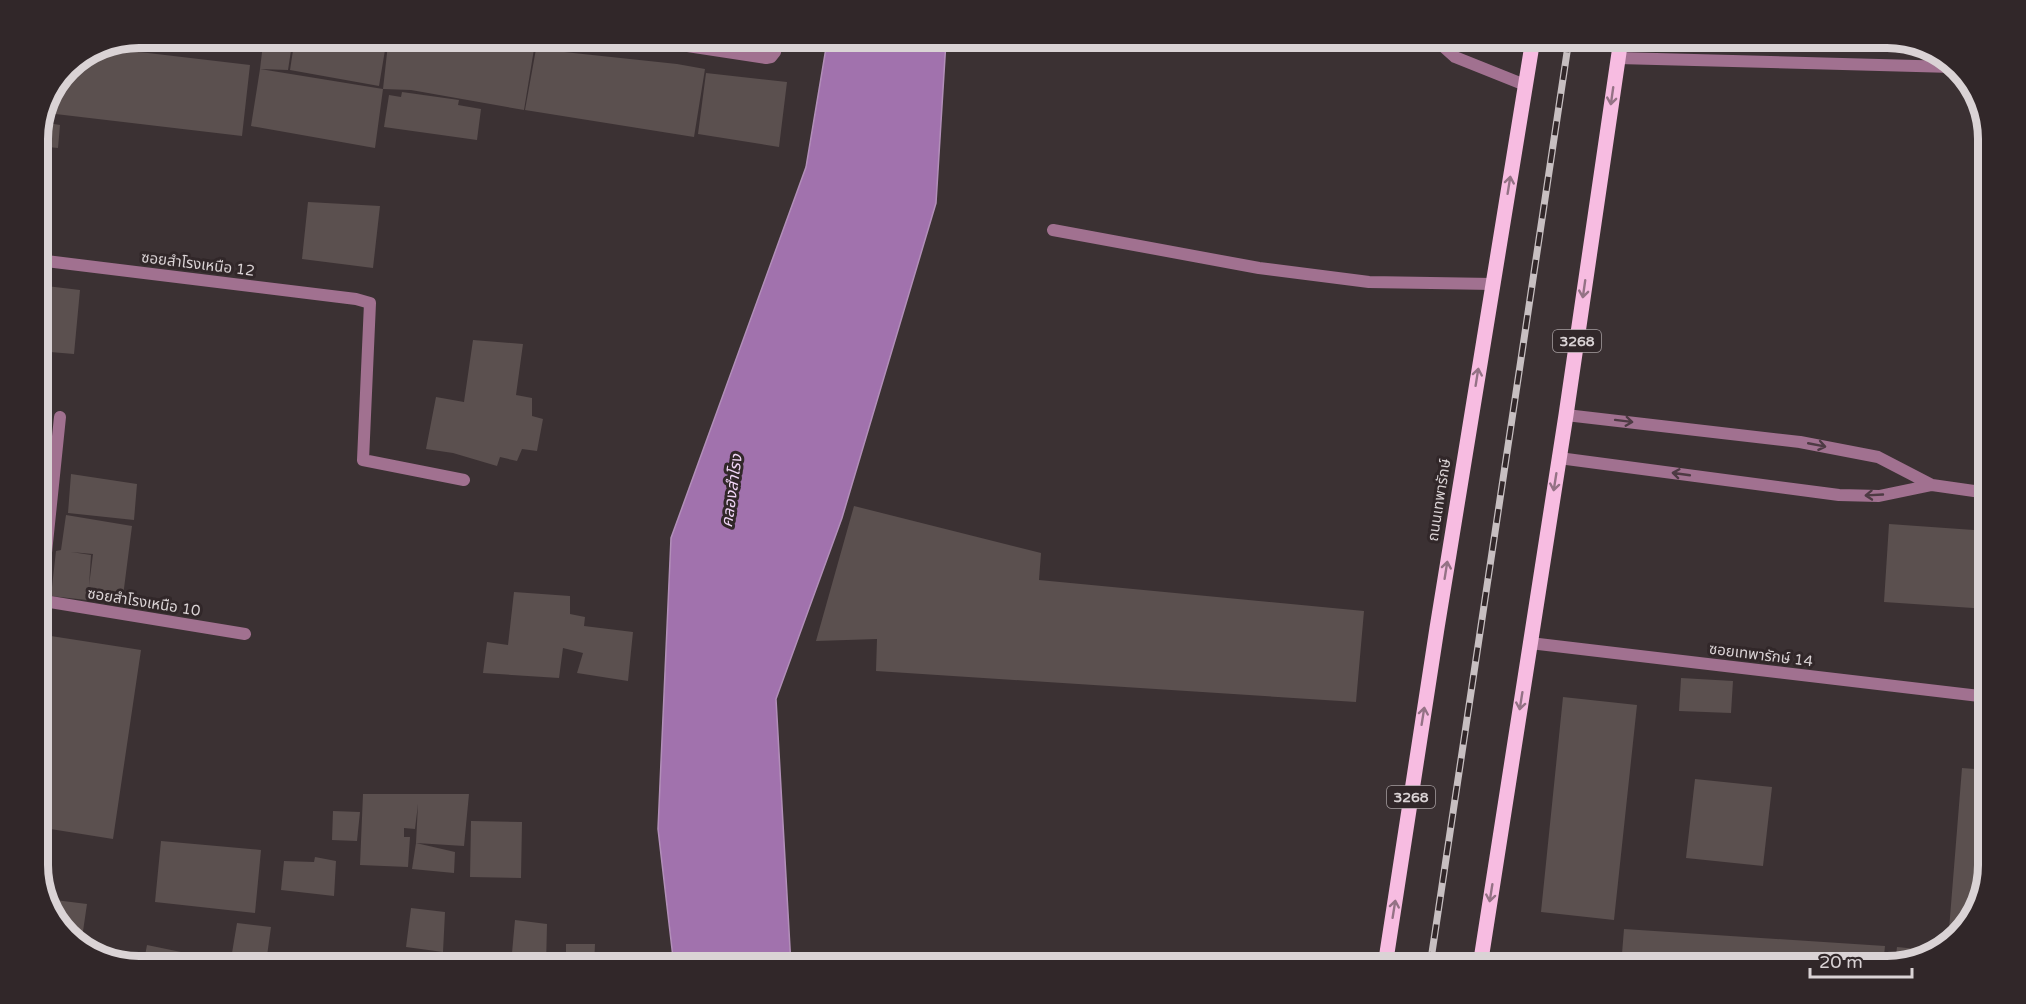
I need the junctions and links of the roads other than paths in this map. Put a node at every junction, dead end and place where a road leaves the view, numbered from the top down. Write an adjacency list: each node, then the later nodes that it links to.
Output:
1 (701, 48): 2 (street)
2 (776, 48)
3 (1445, 48): 8 (street)
4 (1531, 48): 8 (main road, ถนนเทพารักษ์ / 3268)
5 (1620, 48): 6 (main road, 3268)
6 (1618, 58): 7 (street); 12 (main road, 3268, one-way to 12)
7 (1942, 67)
8 (1525, 85): 11 (main road, ถนนเทพารักษ์ / 3268, one-way to 8)
9 (1053, 230): 11 (street)
10 (48, 261): 15 (street, ซอยสำโรงเหนือ 12)
11 (1492, 284): 23 (main road, ถนนเทพารักษ์ / 3268, one-way to 11)
12 (1566, 415): 14 (main road, 3268); 16 (street, one-way to 16)
13 (60, 417): 18 (street)
14 (1559, 458): 16 (street, one-way to 14); 21 (main road, 3268, one-way to 21)
15 (464, 480)
16 (1932, 485): 17 (street)
17 (1978, 492)
18 (48, 522)
19 (48, 601): 20 (street, ซอยสำโรงเหนือ 10)
20 (245, 634)
21 (1530, 643): 22 (street, ซอยเทพารักษ์ 14); 24 (main road, 3268, one-way to 24)
22 (1978, 696)
23 (1387, 956)
24 (1482, 956)

